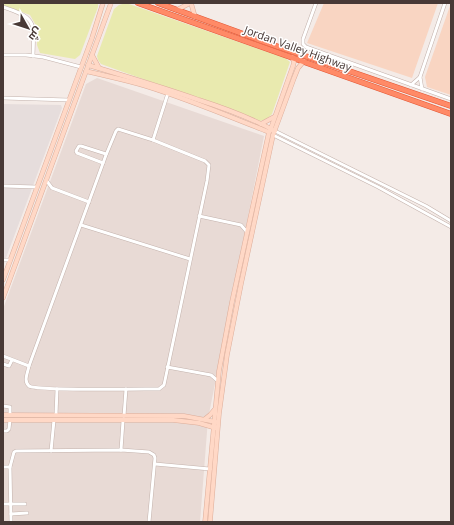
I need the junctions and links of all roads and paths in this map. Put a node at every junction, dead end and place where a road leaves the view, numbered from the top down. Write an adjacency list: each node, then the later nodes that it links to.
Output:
1 (103, 3): 18 (street)
2 (138, 3): 11 (highway, Jordan Valley Highway)
3 (158, 3): 9 (highway, Jordan Valley Highway)
4 (190, 3): 9 (street); 10 (street)
5 (316, 3): 24 (street)
6 (445, 3): 22 (street)
7 (112, 4): 12 (street)
8 (3, 7): 14 (street)
9 (178, 10): 10 (highway, Jordan Valley Highway)
10 (195, 17): 11 (highway, Jordan Valley Highway)
11 (276, 48): 15 (highway, Jordan Valley Highway); 30 (highway, Jordan Valley Highway)
12 (92, 54): 17 (street); 19 (street)
13 (3, 55): 14 (street)
14 (33, 56): 18 (street)
15 (292, 57): 16 (highway, Jordan Valley Highway); 32 (street)
16 (304, 61): 31 (highway, Jordan Valley Highway); 35 (street)
17 (88, 65): 19 (street); 20 (street)
18 (81, 67): 29 (street)
19 (99, 68): 26 (street)
20 (86, 70): 21 (street); 23 (street)
21 (95, 73): 23 (street); 26 (street)
22 (420, 77): 24 (street); 25 (street)
23 (83, 80): 40 (street)
24 (411, 85): 25 (street)
25 (422, 89): 28 (street)
26 (168, 91): 33 (street); 34 (street); 36 (street)
27 (3, 98): 29 (street)
28 (451, 99)
29 (69, 100): 42 (street)
30 (451, 106)
31 (451, 114)
32 (274, 117): 33 (street); 35 (street)
33 (261, 124): 35 (street)
34 (262, 129): 35 (street); 37 (street)
35 (272, 132): 37 (street); 48 (street); 51 (street); 79 (street)
36 (153, 140): 38 (street); 46 (street)
37 (267, 140): 47 (street)
38 (106, 154): 39 (street); 39 (street)
39 (103, 163): 45 (street)
40 (46, 180): 43 (street); 44 (street)
41 (3, 186): 42 (street)
42 (37, 187): 52 (street)
43 (52, 188): 44 (street); 45 (street)
44 (42, 192): 54 (street)
45 (89, 202): 49 (street)
46 (199, 216): 50 (street); 55 (street)
47 (250, 221): 50 (street); 53 (street)
48 (451, 221)
49 (81, 225): 55 (street); 63 (street)
50 (241, 225): 53 (street)
51 (451, 227)
52 (21, 232): 54 (street); 57 (street)
53 (247, 232): 65 (street)
54 (27, 233): 59 (street)
55 (190, 259): 64 (street)
56 (3, 260): 57 (street)
57 (10, 260): 58 (street)
58 (3, 280)
59 (3, 298)
60 (3, 356): 61 (street)
61 (12, 360): 62 (street); 63 (street)
62 (3, 364)
63 (30, 366): 68 (street)
64 (167, 367): 66 (street); 69 (street)
65 (219, 371): 66 (street); 67 (street)
66 (211, 375): 67 (street)
67 (218, 381): 71 (street)
68 (57, 389): 69 (street); 73 (street)
69 (126, 389): 75 (street)
70 (3, 406): 74 (street)
71 (216, 409): 76 (street); 79 (street)
72 (3, 415): 74 (street)
73 (56, 415): 74 (street); 75 (street)
74 (10, 418): 77 (street); 78 (street); 82 (street)
75 (124, 418): 76 (street); 78 (street); 80 (street); 84 (street)
76 (205, 419): 79 (street)
77 (3, 420)
78 (54, 420): 85 (street)
79 (216, 422): 81 (street)
80 (206, 425): 81 (street); 83 (street)
81 (216, 428): 83 (street); 98 (street)
82 (3, 431)
83 (213, 435): 89 (street)
84 (121, 450): 85 (street); 86 (street)
85 (51, 451): 88 (street)
86 (155, 464): 89 (street); 96 (street)
87 (3, 467): 88 (street)
88 (10, 467): 91 (street)
89 (210, 469): 97 (street)
90 (3, 504): 91 (street)
91 (11, 504): 92 (street); 94 (street)
92 (26, 504)
93 (27, 513): 94 (street)
94 (11, 514): 95 (street)
95 (11, 522)
96 (149, 522)
97 (205, 522)
98 (210, 522)

